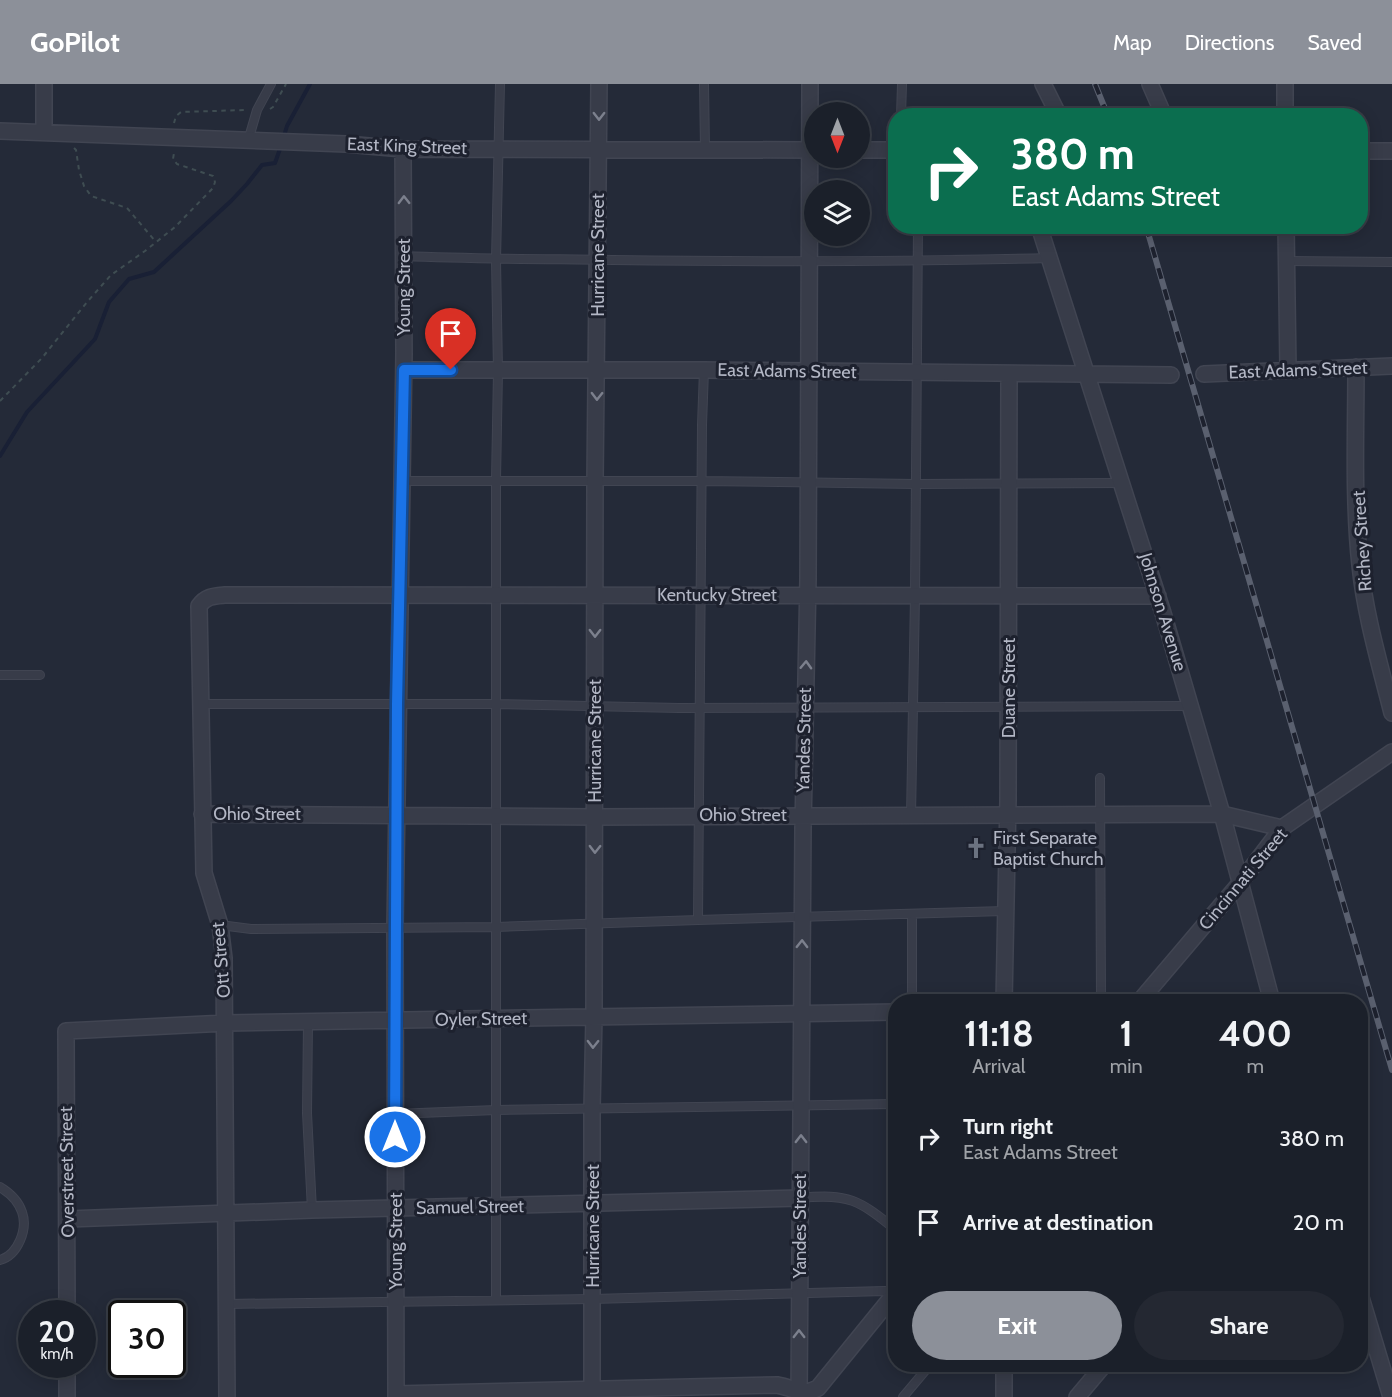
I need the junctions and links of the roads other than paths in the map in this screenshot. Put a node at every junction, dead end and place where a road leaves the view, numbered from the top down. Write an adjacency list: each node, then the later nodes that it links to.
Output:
1 (44, 84): 17 (street)
2 (270, 84): 18 (lane)
3 (500, 84): 21 (lane)
4 (600, 84): 19 (street, Hurricane Street, one-way to 19)
5 (704, 84): 22 (lane)
6 (810, 84): 11 (street, Yandes Street)
7 (902, 84): 12 (lane)
8 (1043, 84): 13 (street)
9 (1150, 84): 14 (street)
10 (1285, 84): 15 (street)
11 (811, 102)
12 (901, 108)
13 (1055, 108)
14 (1160, 108)
15 (1285, 108)
16 (0, 131): 17 (street, East King Street)
17 (44, 133): 18 (street, East King Street)
18 (251, 141): 20 (street, East King Street)
19 (599, 148): 21 (street, East King Street); 22 (street, East King Street); 35 (street, Hurricane Street)
20 (403, 149): 21 (street, East King Street); 32 (street, Young Street, one-way to 20)
21 (498, 149): 34 (lane)
22 (705, 149): 23 (street, East King Street)
23 (804, 150)
24 (870, 150): 25 (street)
25 (888, 150)
26 (1368, 151): 27 (street)
27 (1392, 151)
28 (812, 168): 36 (street, Yandes Street)
29 (918, 234): 38 (lane)
30 (1042, 234): 33 (street, Johnson Avenue)
31 (1286, 234): 37 (street)
32 (404, 256): 34 (lane); 43 (street, Young Street)
33 (1050, 258): 38 (lane); 51 (street, Johnson Avenue)
34 (496, 260): 35 (lane); 44 (lane)
35 (597, 260): 36 (lane); 45 (street, Hurricane Street)
36 (809, 261): 38 (lane); 47 (street, Yandes Street)
37 (1287, 261): 39 (lane); 42 (street)
38 (918, 262): 48 (lane)
39 (1392, 262)
40 (1392, 366): 41 (street, East Adams Street)
41 (1356, 367): 42 (street, East Adams Street); 81 (street, Richey Street)
42 (1288, 369): 50 (street, East Adams Street)
43 (404, 370): 44 (street, East Adams Street); 54 (street, Young Street)
44 (498, 370): 45 (street, East Adams Street); 53 (lane)
45 (597, 370): 46 (street, East Adams Street); 56 (street, Hurricane Street, one-way to 56)
46 (704, 370): 47 (street, East Adams Street); 55 (lane)
47 (808, 371): 48 (street, East Adams Street); 57 (street, Yandes Street)
48 (917, 374): 49 (street, East Adams Street); 59 (lane)
49 (1009, 374): 51 (street, East Adams Street); 60 (street, Duane Street)
50 (1204, 374)
51 (1087, 375): 52 (street, East Adams Street); 58 (street, Johnson Avenue)
52 (1171, 375)
53 (496, 480): 54 (lane); 56 (lane); 61 (lane)
54 (402, 481): 62 (street, Young Street)
55 (702, 481): 56 (lane); 57 (lane); 65 (lane)
56 (595, 482): 63 (street, Hurricane Street)
57 (808, 482): 59 (lane); 66 (street, Yandes Street)
58 (1122, 483): 60 (lane); 68 (street, Johnson Avenue)
59 (915, 484): 60 (lane); 67 (lane)
60 (1009, 484): 69 (street, Duane Street)
61 (496, 594): 62 (street, Kentucky Street); 63 (street, Kentucky Street); 74 (lane)
62 (400, 595): 64 (street, Kentucky Street); 73 (street, Young Street)
63 (595, 595): 65 (street, Kentucky Street); 75 (street, Hurricane Street, one-way to 75)
64 (277, 596): 72 (street, Ott Street)
65 (701, 596): 66 (street, Kentucky Street); 78 (lane)
66 (808, 596): 67 (street, Kentucky Street); 76 (street, Yandes Street, one-way to 66)
67 (915, 596): 69 (street, Kentucky Street); 79 (lane)
68 (1158, 596): 69 (street, Kentucky Street); 77 (street, Johnson Avenue)
69 (1009, 597): 80 (street, Duane Street)
70 (0, 675): 71 (lane)
71 (40, 675)
72 (201, 704): 73 (lane); 84 (street, Ott Street)
73 (397, 704): 74 (lane); 85 (street, Young Street)
74 (496, 704): 75 (lane); 90 (lane)
75 (595, 706): 78 (lane); 93 (street, Hurricane Street)
76 (805, 706): 78 (lane); 79 (lane); 88 (street, Yandes Street)
77 (1190, 706): 80 (lane); 86 (street, Johnson Avenue)
78 (701, 708): 87 (lane)
79 (913, 708): 80 (lane); 91 (lane)
80 (1009, 708): 92 (street, Duane Street)
81 (1392, 713)
82 (1392, 752): 94 (street, Cincinnati Street)
83 (1100, 778): 89 (lane)
84 (202, 814): 85 (street, Ohio Street); 101 (street, Ott Street)
85 (396, 814): 90 (street, Ohio Street); 103 (street, Young Street)
86 (1222, 814): 89 (street, Ohio Street); 94 (street, Ohio Street); 95 (street, Johnson Avenue)
87 (700, 815): 88 (street, Ohio Street); 93 (street, Ohio Street); 99 (lane)
88 (803, 815): 91 (street, Ohio Street); 98 (street, Yandes Street)
89 (1100, 815): 92 (street, Ohio Street); 106 (lane)
90 (496, 816): 93 (street, Ohio Street); 102 (lane)
91 (911, 816): 92 (street, Ohio Street)
92 (1008, 816): 96 (street, Duane Street)
93 (595, 817): 100 (street, Hurricane Street, one-way to 100)
94 (1282, 828): 95 (street, Cincinnati Street)
95 (1240, 883): 107 (street, Cincinnati Street); 108 (street, Johnson Avenue)
96 (1004, 911): 97 (lane); 105 (street, Duane Street)
97 (912, 915): 98 (lane); 104 (lane)
98 (802, 918): 99 (lane); 110 (street, Yandes Street, one-way to 98)
99 (698, 920): 100 (lane)
100 (593, 923): 102 (lane); 111 (street, Hurricane Street)
101 (220, 925): 103 (lane); 115 (street, Ott Street)
102 (496, 927): 103 (lane); 112 (lane)
103 (395, 928): 113 (street, Young Street)
104 (912, 994)
105 (1004, 994)
106 (1101, 994)
107 (1146, 994)
108 (1270, 994)
109 (888, 1012): 110 (street, Oyler Street)
110 (801, 1013): 111 (street, Oyler Street); 118 (street, Yandes Street)
111 (594, 1016): 112 (street, Oyler Street); 119 (street, Hurricane Street, one-way to 119)
112 (495, 1018): 113 (street, Oyler Street); 120 (lane)
113 (396, 1020): 114 (street, Oyler Street); 121 (street, Young Street)
114 (308, 1022): 115 (street, Oyler Street); 127 (lane)
115 (226, 1023): 116 (street, Oyler Street); 128 (street, Ott Street)
116 (66, 1031): 129 (street, Overstreet Street)
117 (888, 1104): 118 (lane)
118 (801, 1106): 119 (lane); 123 (street, Yandes Street, one-way to 118)
119 (592, 1109): 120 (lane); 124 (street, Hurricane Street)
120 (496, 1110): 121 (lane); 125 (lane)
121 (394, 1114): 126 (street, Young Street)
122 (0, 1187): 131 (lane)
123 (800, 1198): 124 (street, Samuel Street); 130 (lane); 133 (street, Yandes Street)
124 (593, 1204): 125 (street, Samuel Street); 135 (street, Hurricane Street)
125 (496, 1207): 126 (street, Samuel Street); 134 (lane)
126 (396, 1208): 127 (street, Samuel Street); 137 (street, Young Street)
127 (312, 1210): 128 (street, Samuel Street)
128 (225, 1214): 129 (street, Samuel Street); 139 (street, Ott Street)
129 (68, 1219): 136 (street, Overstreet Street)
130 (888, 1224)
131 (0, 1260)
132 (888, 1292): 133 (lane)
133 (799, 1294): 135 (lane); 146 (street, Yandes Street, one-way to 133)
134 (496, 1299): 135 (lane); 137 (lane)
135 (593, 1299): 145 (street, Hurricane Street)
136 (68, 1300)
137 (396, 1301): 139 (lane); 147 (street, Young Street)
138 (888, 1303): 146 (street)
139 (227, 1304): 149 (street, Ott Street)
140 (1368, 1321): 153 (street)
141 (924, 1372): 150 (lane)
142 (1004, 1372): 151 (street)
143 (1098, 1372): 152 (street)
144 (67, 1378): 148 (street)
145 (593, 1393): 146 (street); 147 (street)
146 (799, 1395)
147 (396, 1396)
148 (67, 1397)
149 (227, 1397)
150 (903, 1397)
151 (1004, 1397)
152 (1077, 1397)
153 (1391, 1397)

